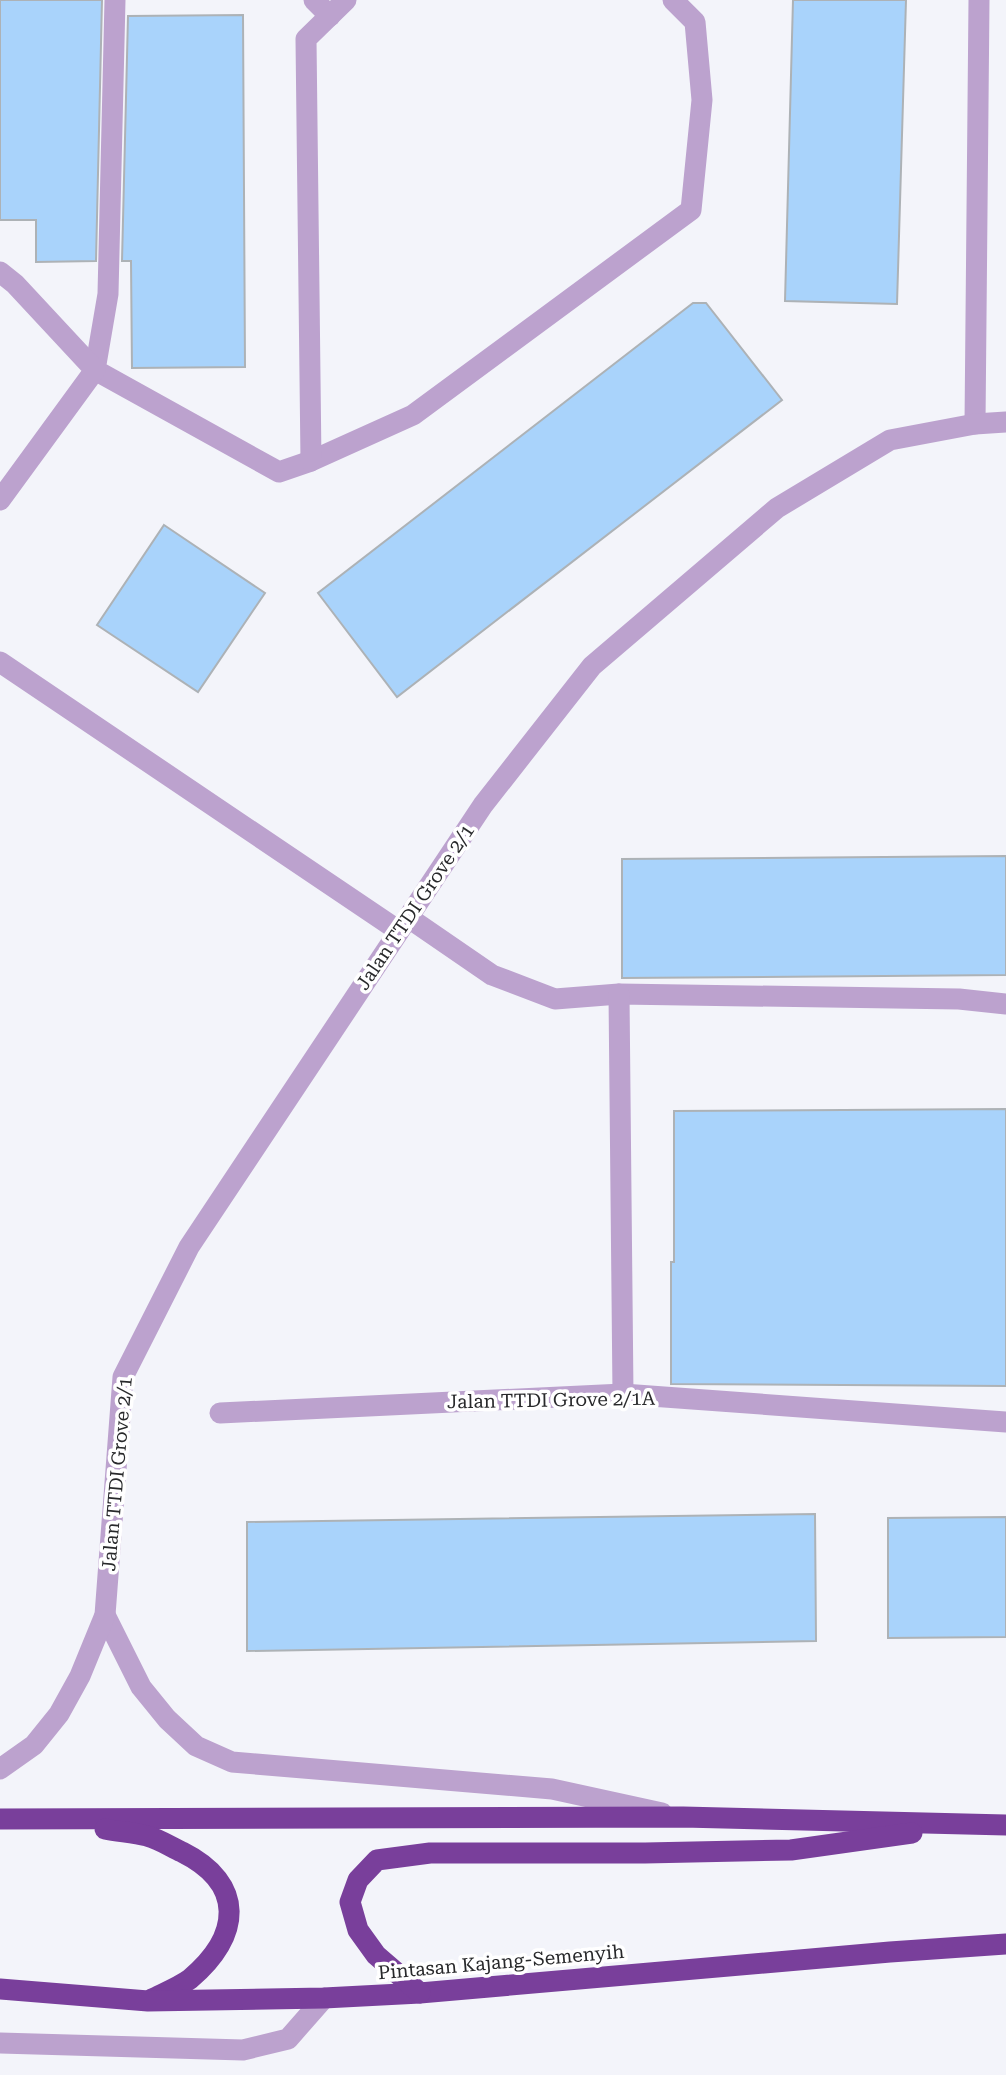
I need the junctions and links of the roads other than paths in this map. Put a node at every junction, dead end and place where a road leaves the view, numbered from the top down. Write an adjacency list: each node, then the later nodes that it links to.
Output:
1 (115, 0): 8 (street)
2 (314, 0): 6 (street)
3 (346, 0): 6 (street)
4 (673, 0): 11 (street)
5 (979, 0): 10 (street)
6 (330, 16): 11 (street)
7 (0, 272): 8 (street)
8 (95, 370): 11 (street); 12 (street)
9 (1006, 422): 10 (street, Jalan TTDI Grove 2/1)
10 (975, 424): 14 (street, Jalan TTDI Grove 2/1)
11 (312, 461)
12 (0, 500)
13 (0, 662): 14 (street)
14 (404, 924): 15 (street); 20 (street, Jalan TTDI Grove 2/1)
15 (619, 994): 16 (street); 17 (street)
16 (1006, 1004)
17 (623, 1394): 18 (street, Jalan TTDI Grove 2/1A); 19 (street, Jalan TTDI Grove 2/1A)
18 (220, 1413)
19 (1006, 1422)
20 (105, 1615): 21 (street, Jalan TTDI Grove 2/1); 22 (street)
21 (0, 1769)
22 (683, 1817): 24 (highway); 25 (highway)
23 (0, 1819): 24 (highway)
24 (40, 1819): 31 (highway)
25 (975, 1824): 26 (highway); 29 (highway)
26 (1006, 1825)
27 (1006, 1944): 29 (highway, Pintasan Kajang-Semenyih)
28 (0, 1989): 31 (highway, Pintasan Kajang-Semenyih)
29 (420, 1993): 30 (highway, Pintasan Kajang-Semenyih)
30 (324, 1998): 31 (highway, Pintasan Kajang-Semenyih); 32 (street)
31 (148, 2001)
32 (0, 2043)

